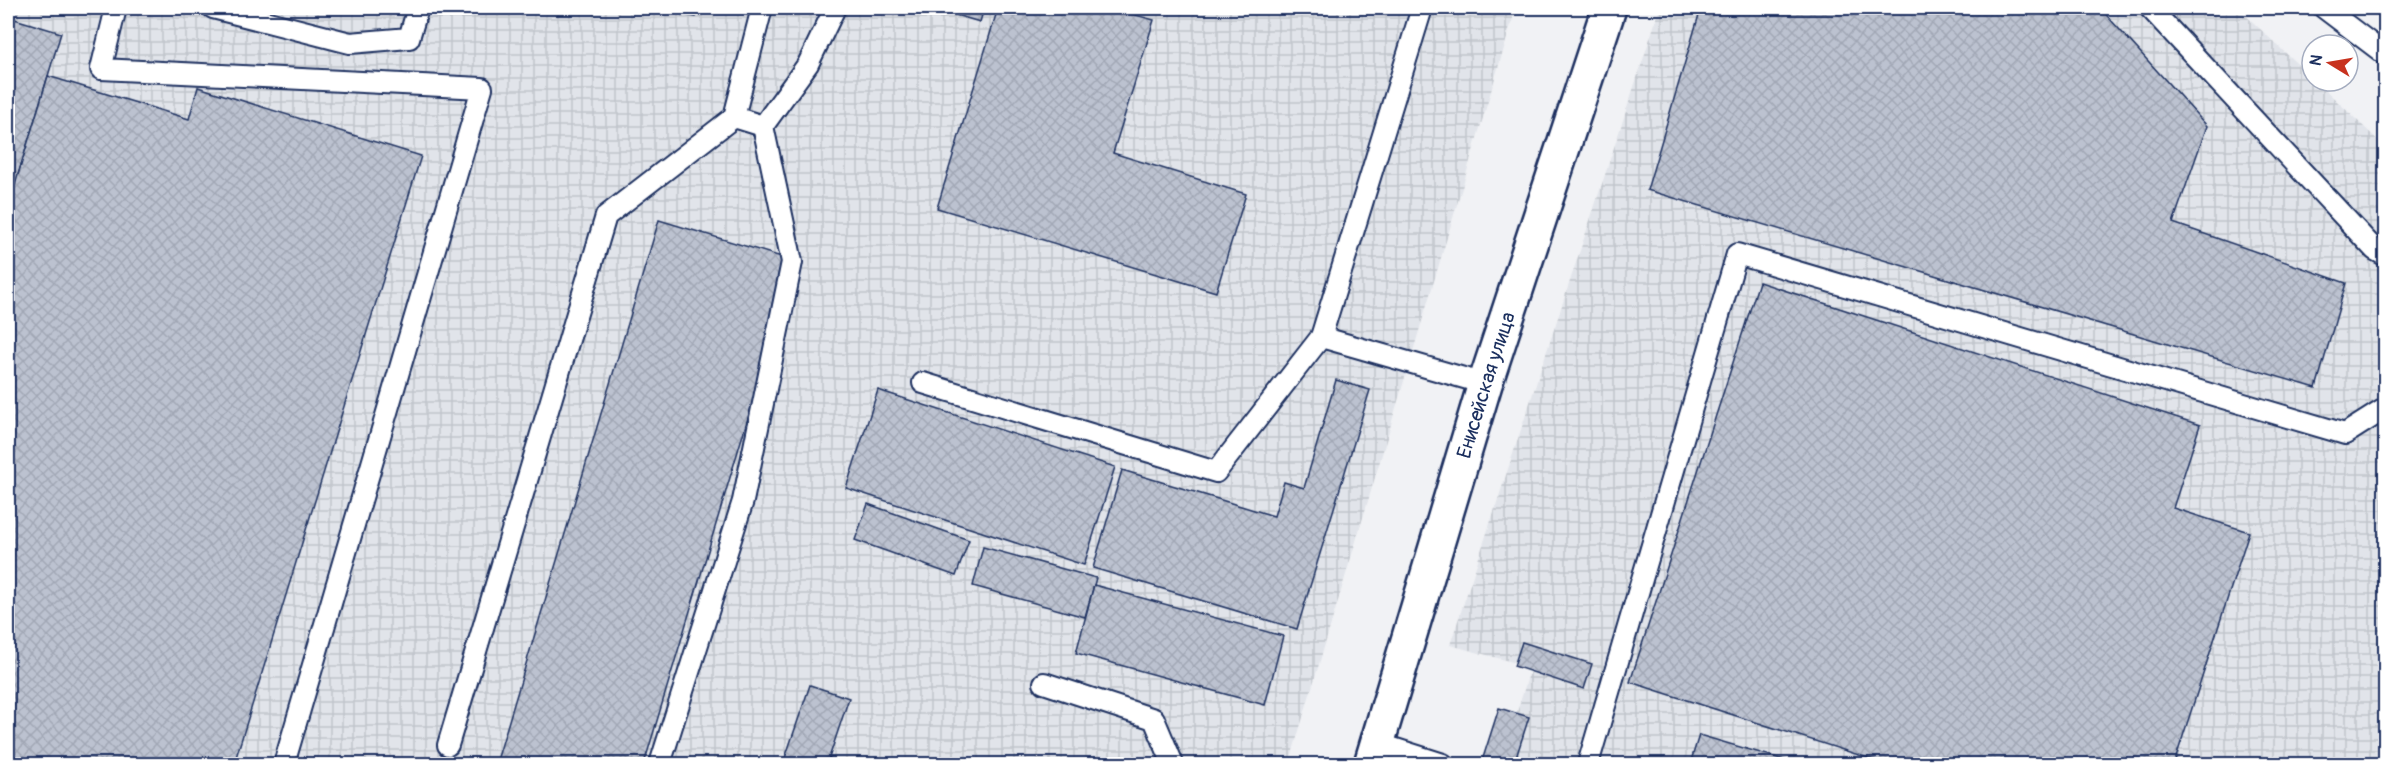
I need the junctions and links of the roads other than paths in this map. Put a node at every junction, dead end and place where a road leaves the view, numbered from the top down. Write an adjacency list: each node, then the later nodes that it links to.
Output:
1 (116, 8): 21 (lane)
2 (213, 8): 3 (lane)
3 (418, 8)
4 (762, 8): 11 (lane)
5 (835, 8): 12 (lane)
6 (1422, 8): 14 (lane)
7 (1609, 8): 16 (street, Енисейская улица)
8 (2150, 8): 13 (lane)
9 (2324, 8): 10 (lane)
10 (2385, 55)
11 (734, 117): 12 (lane); 19 (lane)
12 (763, 126): 22 (lane)
13 (2385, 256)
14 (1321, 337): 15 (lane); 16 (lane)
15 (922, 383)
16 (1485, 384): 20 (street, Енисейская улица)
17 (2385, 408): 25 (lane)
18 (1044, 683): 23 (lane)
19 (448, 745)
20 (1374, 754): 24 (lane)
21 (284, 765)
22 (660, 765)
23 (1173, 765)
24 (1443, 765)
25 (1588, 765)

